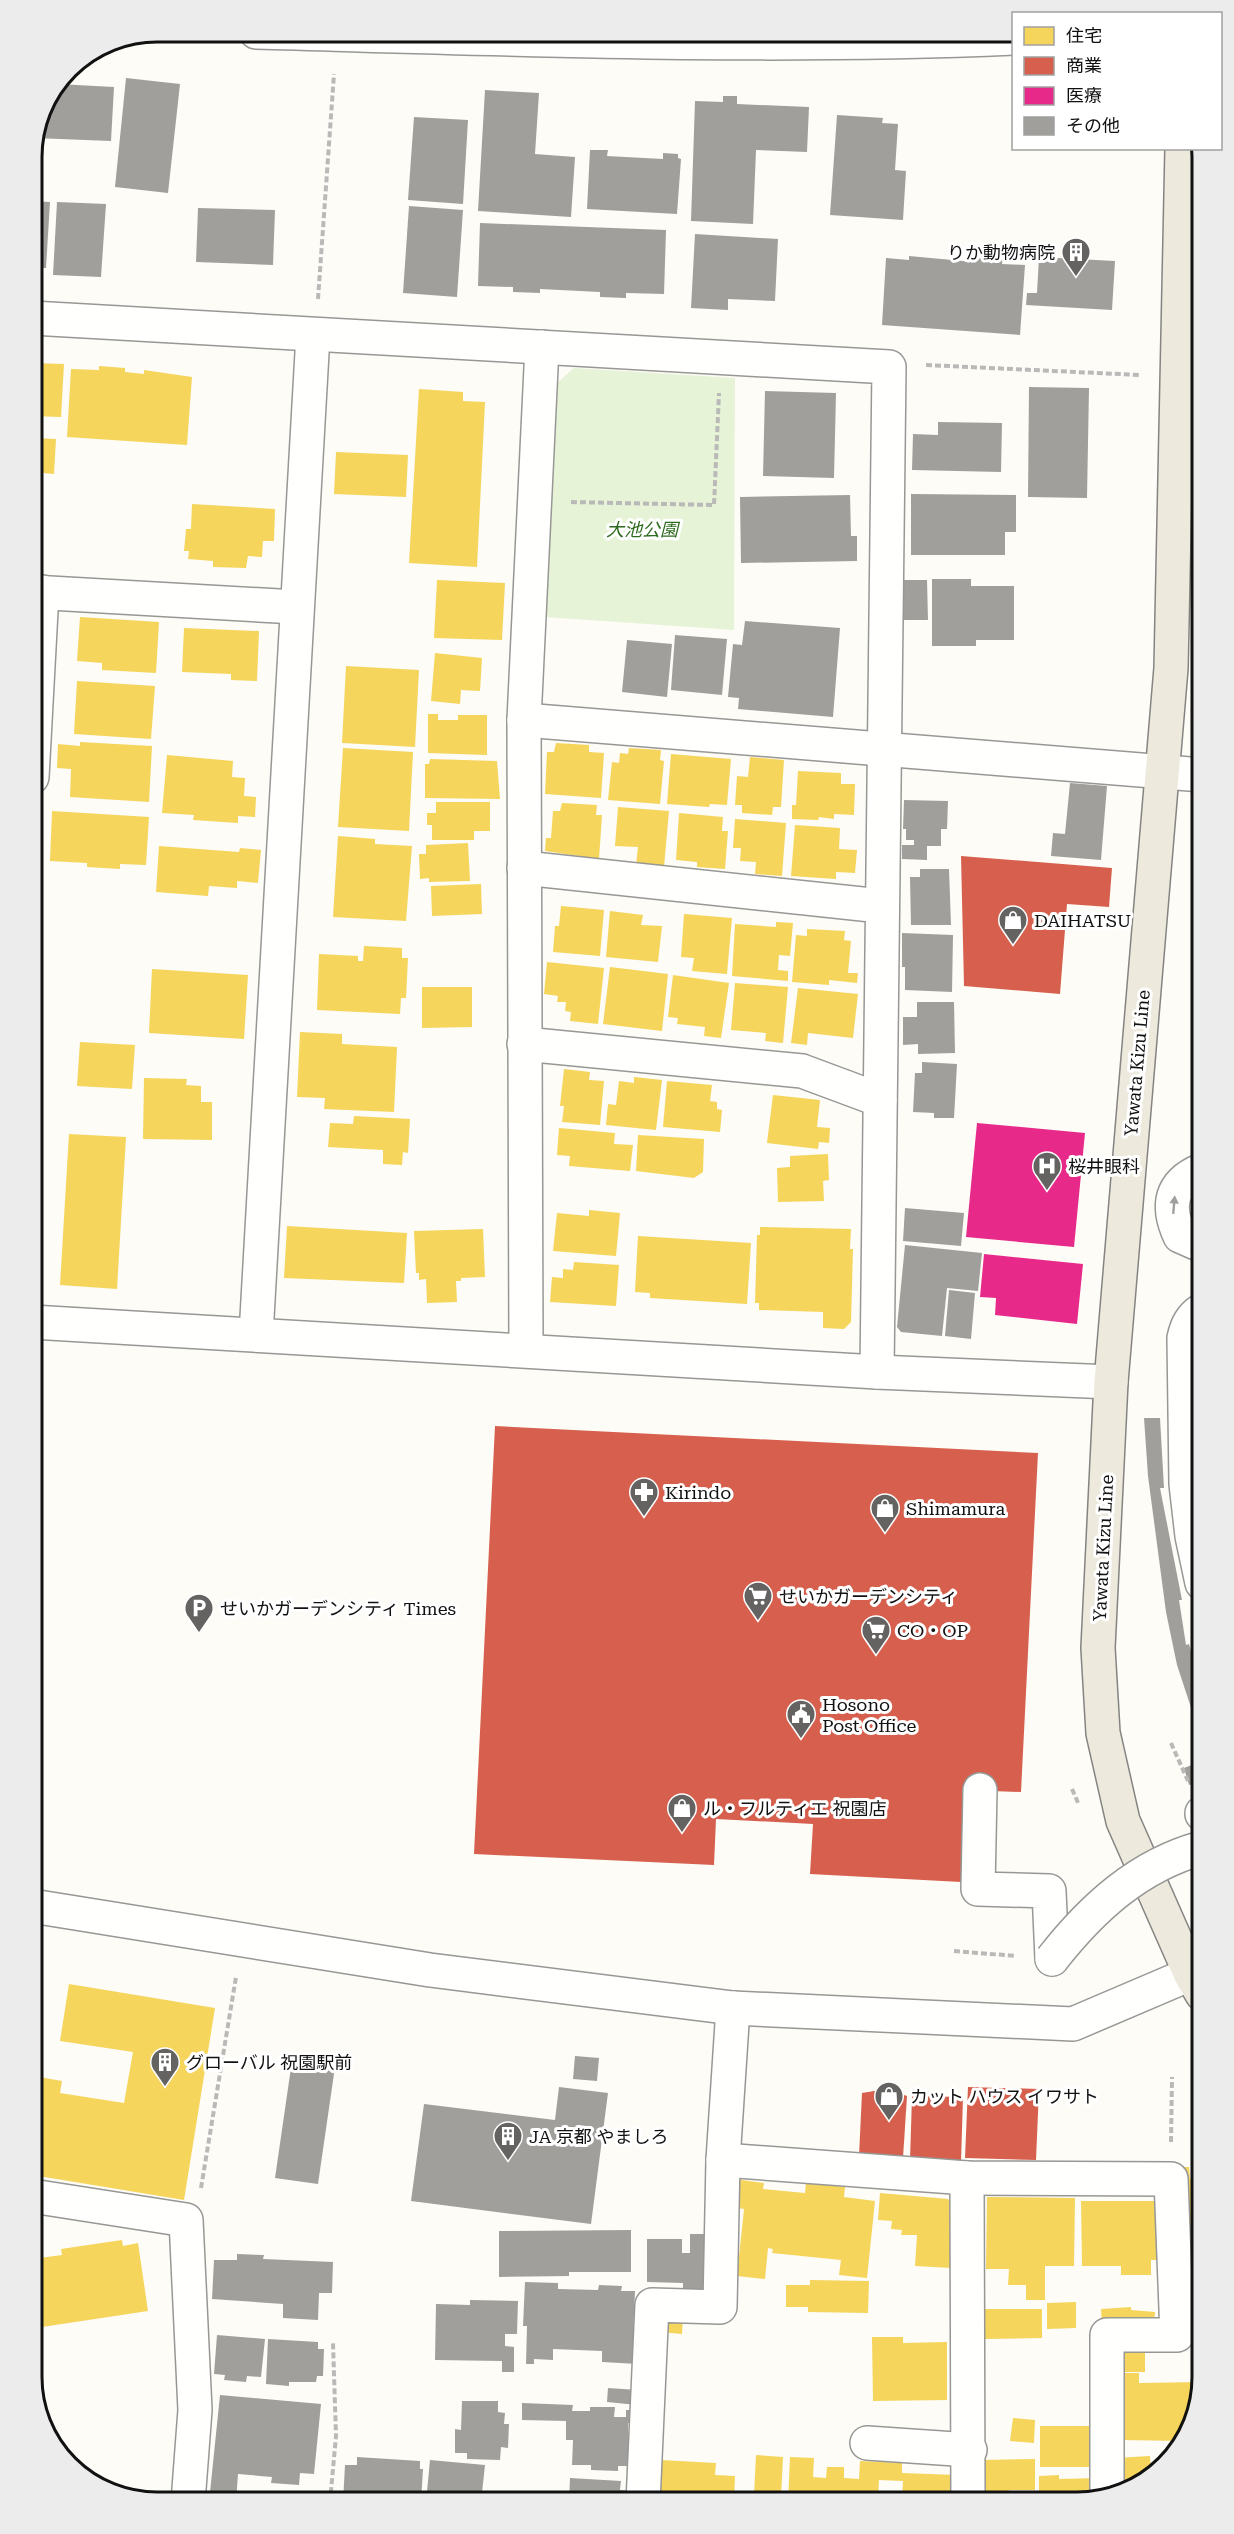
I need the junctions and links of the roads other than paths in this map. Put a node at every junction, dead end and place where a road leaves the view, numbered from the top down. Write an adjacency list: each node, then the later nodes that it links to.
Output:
1 (625, 42): 2 (street)
2 (927, 42)
3 (1182, 150): 11 (main road, Yawata Kizu Line)
4 (42, 319): 5 (street)
5 (313, 335): 6 (street); 8 (street)
6 (542, 347): 9 (street); 10 (street)
7 (42, 592): 8 (street)
8 (296, 607): 21 (street)
9 (524, 720): 10 (street); 13 (street)
10 (883, 749): 11 (street); 14 (street)
11 (1161, 770): 12 (street); 24 (main road, Yawata Kizu Line)
12 (1192, 774)
13 (524, 868): 14 (street); 15 (street)
14 (881, 906): 16 (street)
15 (524, 1044): 16 (street); 22 (street)
16 (880, 1100): 23 (street)
17 (1192, 1175): 18 (street, one-way to 17)
18 (1192, 1241)
19 (1192, 1318): 25 (street)
20 (42, 1323): 21 (street)
21 (256, 1335): 22 (street)
22 (526, 1349): 23 (street)
23 (877, 1372): 24 (street)
24 (1111, 1382): 29 (main road, Yawata Kizu Line)
25 (1192, 1536)
26 (980, 1790): 27 (street, bridge)
27 (1192, 1852)
28 (42, 1908): 31 (street)
29 (1192, 1965)
30 (1192, 1982): 31 (street)
31 (733, 2008): 32 (street)
32 (723, 2160): 33 (street); 39 (street)
33 (967, 2178): 36 (street); 37 (street)
34 (42, 2198): 38 (street)
35 (867, 2444): 36 (street)
36 (970, 2450): 40 (street)
37 (1107, 2488)
38 (189, 2492)
39 (643, 2492)
40 (968, 2492)

